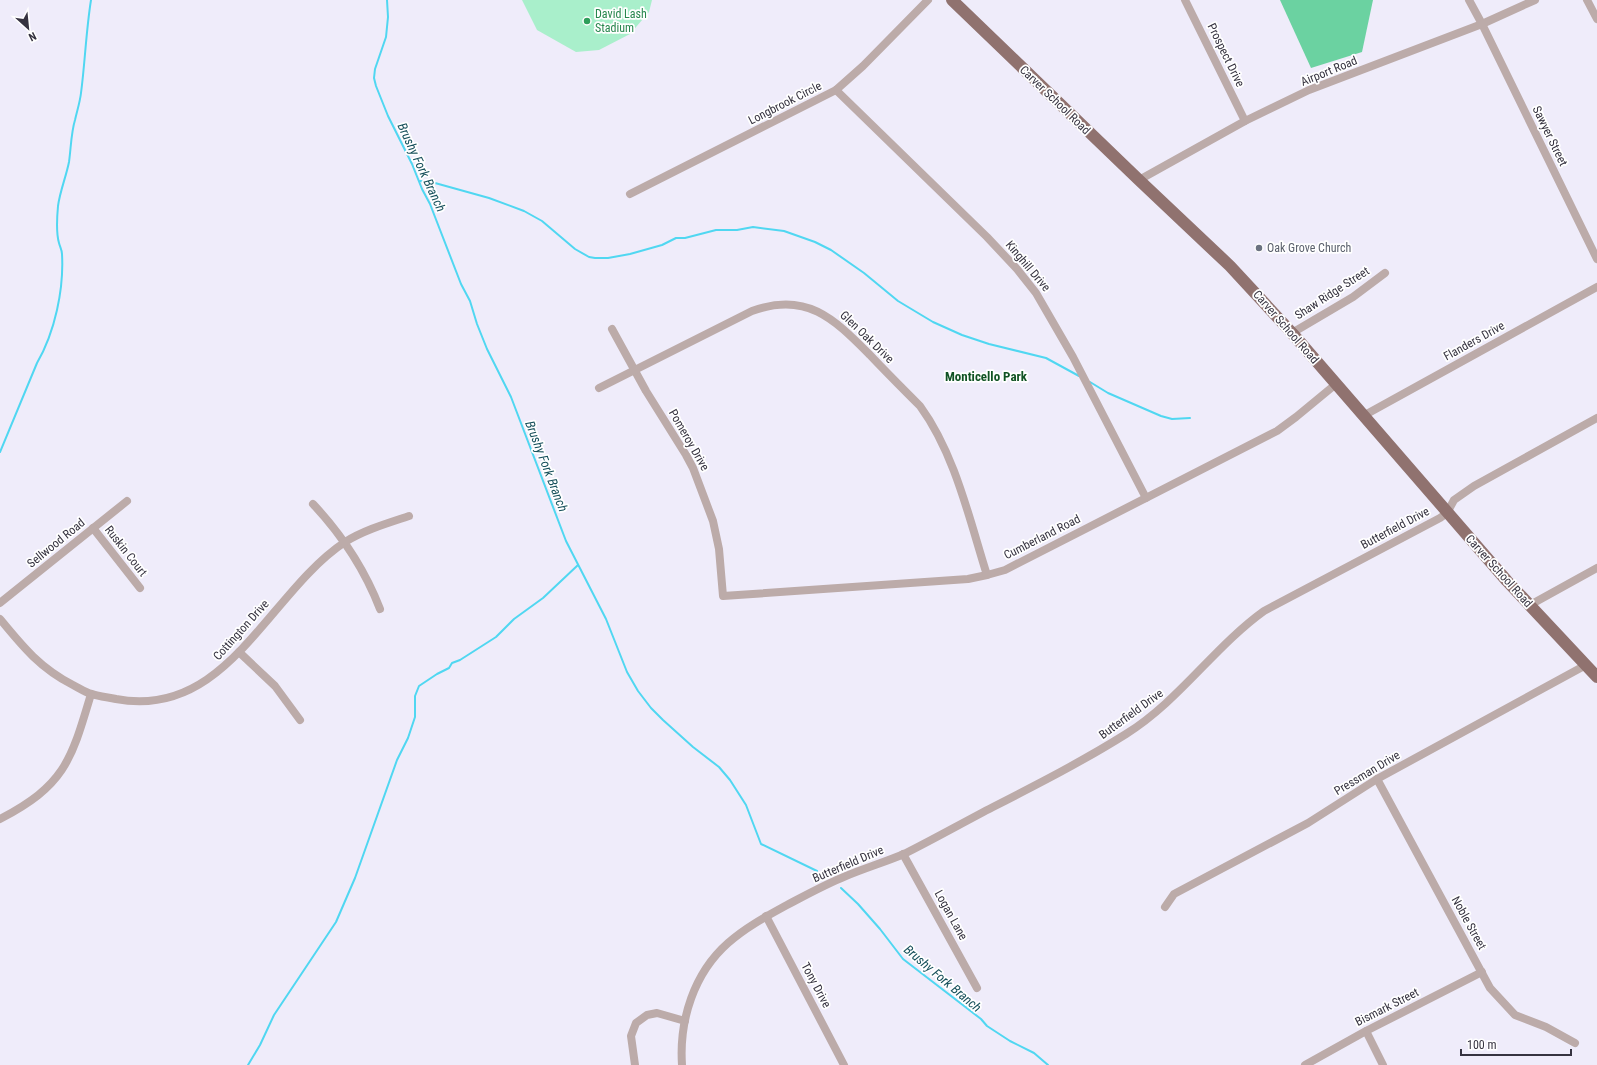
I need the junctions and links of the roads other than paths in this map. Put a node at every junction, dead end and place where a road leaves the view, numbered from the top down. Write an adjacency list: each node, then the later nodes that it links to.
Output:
1 (928, 0): 9 (street, Longbrook Circle)
2 (952, 0): 11 (main road, Carver School Road)
3 (1185, 0): 10 (street, Prospect Drive)
4 (1469, 0): 8 (street, Sawyer Street)
5 (1535, 0): 8 (street, Airport Road)
6 (1587, 0): 7 (street)
7 (1597, 19)
8 (1482, 24): 10 (street, Airport Road); 13 (street, Sawyer Street)
9 (836, 90): 12 (street, Longbrook Circle); 23 (street, Kinghill Drive)
10 (1245, 121): 11 (street, Airport Road)
11 (1139, 180): 17 (main road, Carver School Road)
12 (630, 194)
13 (1597, 258)
14 (1385, 273): 17 (street, Shaw Ridge Street)
15 (1597, 287): 21 (street, Flanders Drive)
16 (612, 330): 18 (street, Pomeroy Drive)
17 (1292, 333): 19 (main road, Carver School Road)
18 (634, 370): 20 (street, Glen Oak Drive); 31 (street, Glen Oak Drive); 33 (street, Pomeroy Drive)
19 (1336, 384): 21 (main road, Carver School Road); 23 (street, Cumberland Road)
20 (599, 388)
21 (1363, 416): 26 (main road, Carver School Road)
22 (1597, 418): 26 (street, Butterfield Drive)
23 (1146, 498): 31 (street, Cumberland Road)
24 (127, 501): 28 (street, Sellwood Road)
25 (313, 504): 29 (street)
26 (1447, 513): 35 (main road, Carver School Road); 45 (street, Butterfield Drive)
27 (409, 516): 29 (street, Cottington Drive)
28 (93, 528): 32 (street, Ruskin Court); 34 (street, Sellwood Road)
29 (345, 542): 36 (street); 38 (street, Cottington Drive)
30 (1597, 568): 35 (street)
31 (987, 575): 33 (street, Cumberland Road)
32 (140, 588)
33 (723, 596)
34 (0, 603)
35 (1530, 605): 39 (main road, Carver School Road)
36 (380, 609)
37 (0, 619): 41 (street, Cottington Drive)
38 (239, 652): 41 (street, Cottington Drive); 42 (street)
39 (1586, 665): 40 (main road, Carver School Road); 43 (street, Pressman Drive)
40 (1597, 677)
41 (91, 694): 44 (street)
42 (300, 720)
43 (1378, 779): 46 (street, Pressman Drive); 48 (street, Noble Street)
44 (0, 819)
45 (903, 854): 47 (street, Butterfield Drive); 49 (street, Logan Lane)
46 (1165, 907)
47 (766, 916): 50 (street, Butterfield Drive); 55 (street, Tony Drive)
48 (1482, 972): 51 (street, Bismark Street); 52 (street, Noble Street)
49 (977, 988)
50 (685, 1021): 53 (street); 54 (street, Butterfield Drive)
51 (1366, 1031): 56 (street, Bismark Street); 57 (street)
52 (1575, 1043)
53 (635, 1065)
54 (682, 1065)
55 (844, 1065)
56 (1305, 1065)
57 (1383, 1065)

